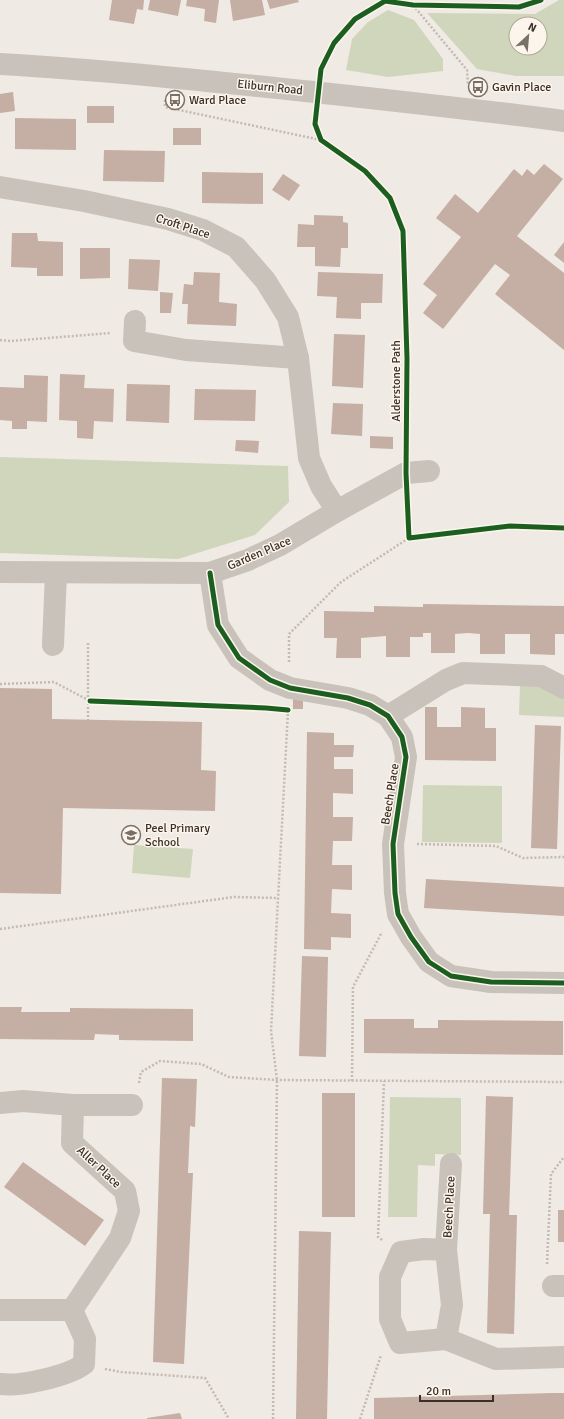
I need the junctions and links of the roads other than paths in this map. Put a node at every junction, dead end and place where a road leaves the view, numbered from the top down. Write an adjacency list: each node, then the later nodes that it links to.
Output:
1 (0, 64): 2 (street, Eliburn Road)
2 (564, 121)
3 (0, 187): 5 (street, Croft Place)
4 (134, 327): 5 (street)
5 (298, 358): 7 (street, Croft Place)
6 (429, 471): 7 (street, Garden Place)
7 (337, 511): 10 (street, Garden Place)
8 (0, 572): 9 (street, Garden Place)
9 (56, 573): 10 (street, Garden Place); 11 (street)
10 (210, 573): 13 (street, Beech Place)
11 (53, 645)
12 (564, 688): 13 (street)
13 (388, 716): 14 (street, Beech Place)
14 (564, 983)
15 (0, 1103): 16 (street)
16 (73, 1105): 17 (street); 21 (street, Aller Place)
17 (132, 1105)
18 (451, 1164): 19 (street, Beech Place)
19 (446, 1250): 22 (street, Beech Place); 22 (street, Beech Place)
20 (0, 1310): 21 (street)
21 (72, 1310): 24 (street)
22 (446, 1339): 23 (street)
23 (564, 1357)
24 (0, 1384)

